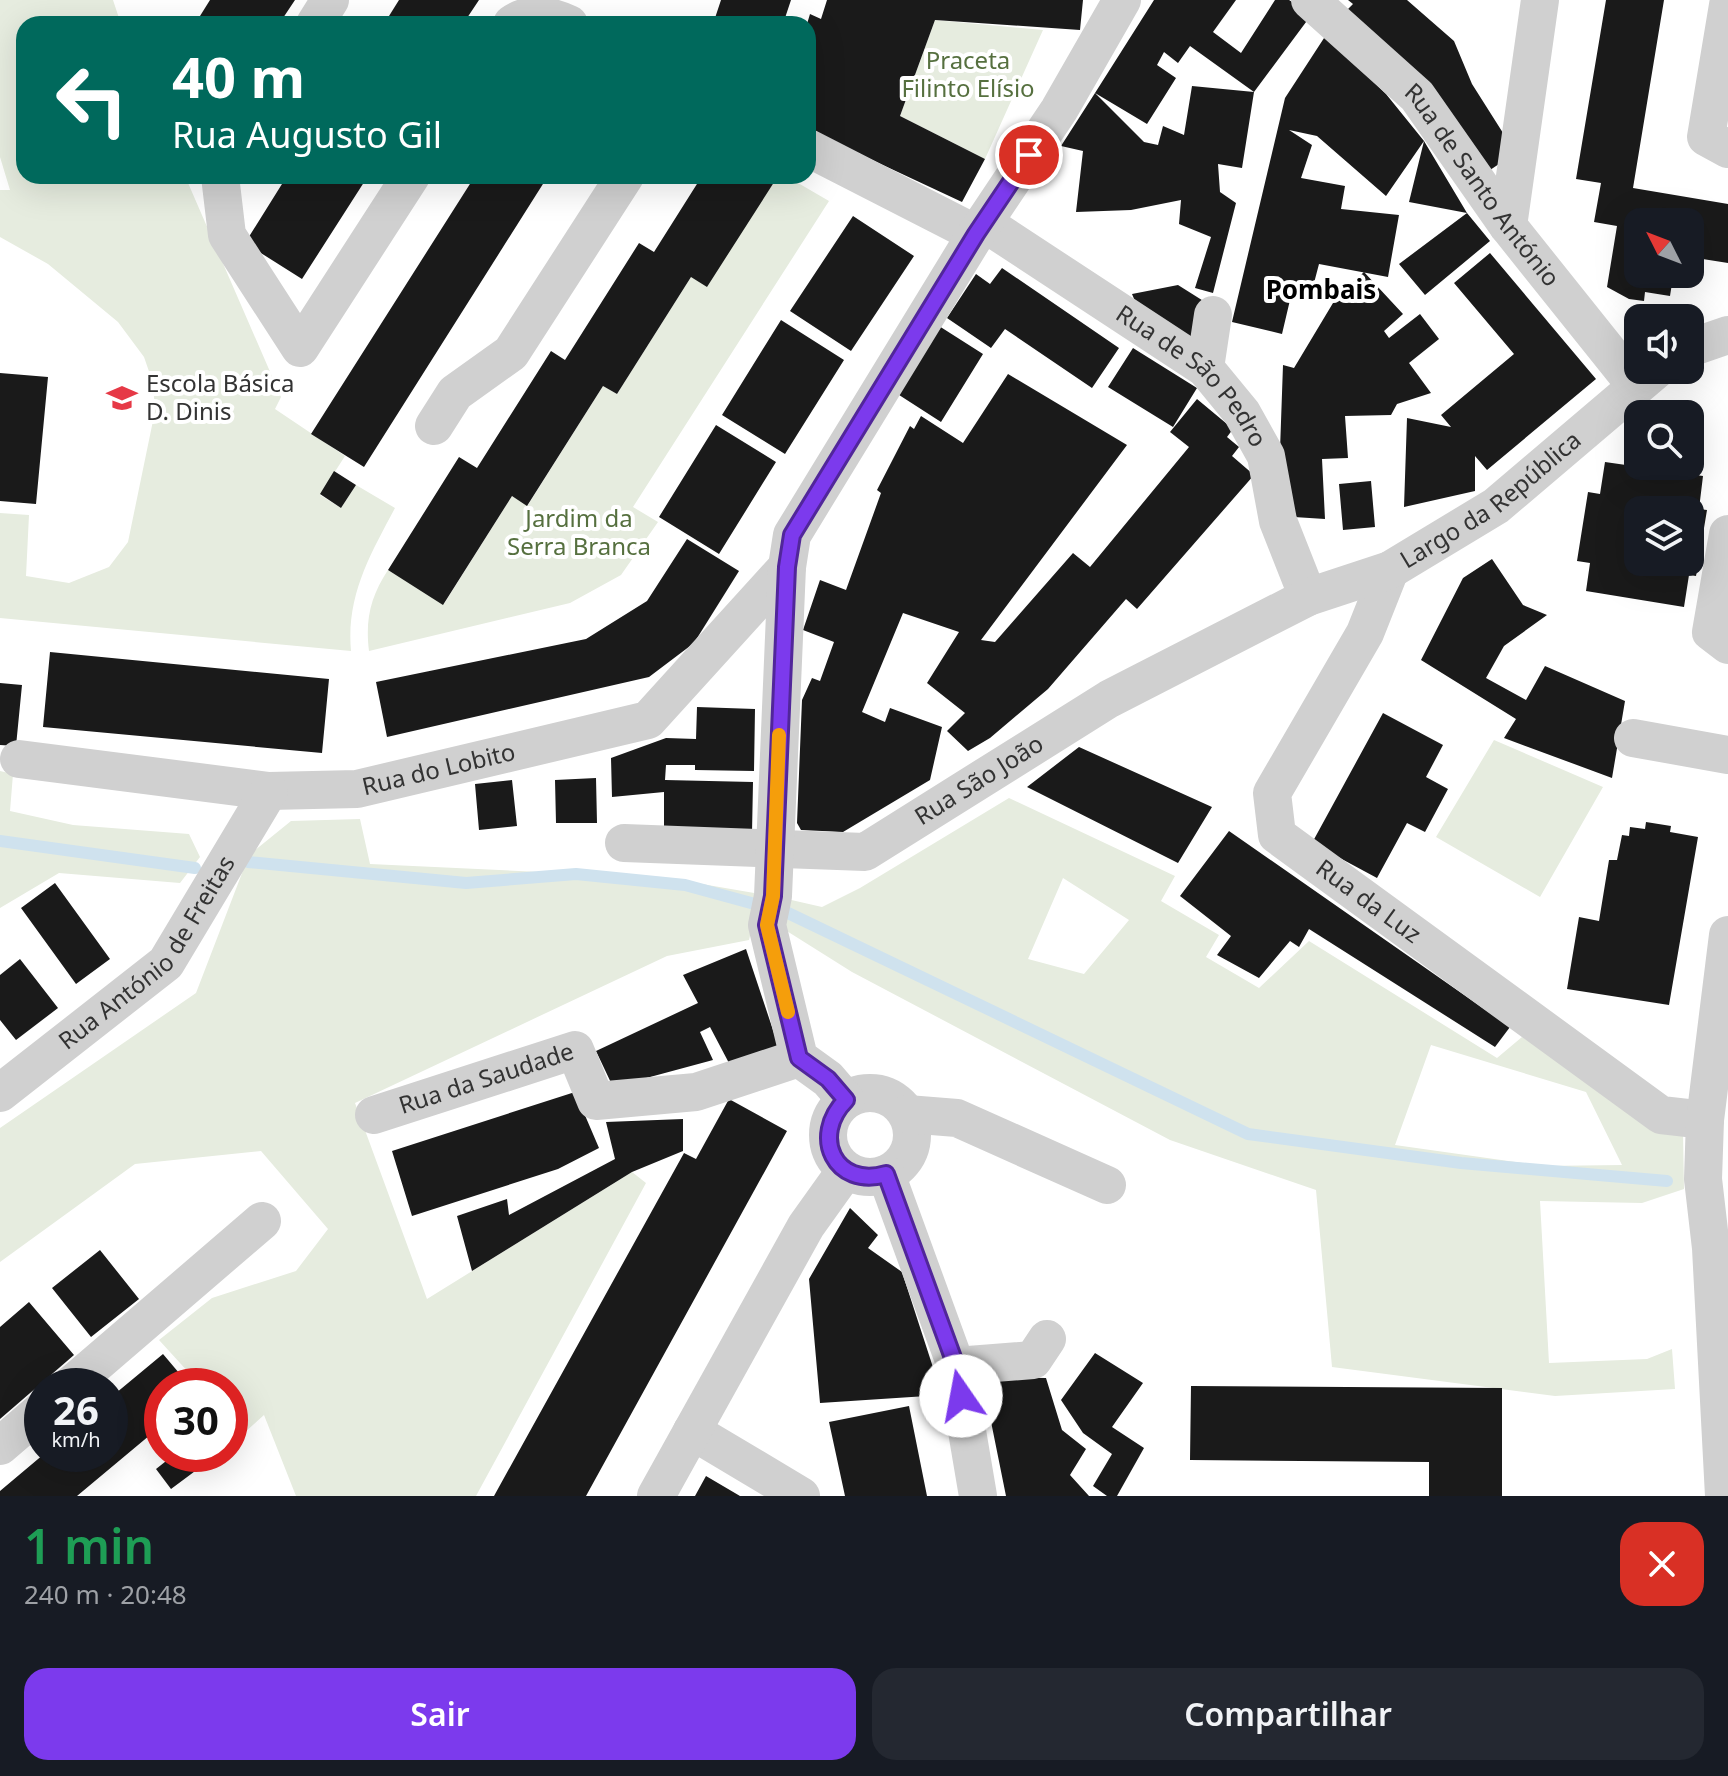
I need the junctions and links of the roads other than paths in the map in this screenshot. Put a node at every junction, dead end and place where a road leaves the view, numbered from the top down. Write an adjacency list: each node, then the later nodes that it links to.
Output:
1 (1122, 0): 11 (street)
2 (1310, 0): 10 (street, Rua de Santo António)
3 (1540, 0): 10 (street)
4 (1728, 5): 5 (street)
5 (1728, 149)
6 (816, 152): 11 (street, Rua de São Pedro)
7 (221, 184): 8 (street)
8 (406, 184)
9 (620, 184): 18 (street)
10 (1508, 226): 15 (street, Rua de Santo António)
11 (980, 229): 16 (street, Rua de São Pedro); 20 (street)
12 (1213, 315): 16 (street)
13 (1728, 335): 14 (street)
14 (1704, 343)
15 (1624, 354)
16 (1205, 368): 22 (street, Rua de São Pedro)
17 (1639, 384): 21 (street, Largo da República)
18 (434, 426)
19 (1728, 534): 23 (street)
20 (787, 567): 27 (street, Rua do Lobito); 29 (street)
21 (1390, 570): 22 (street, Largo da República); 36 (street, Rua da Luz)
22 (1308, 597): 29 (street, Rua São João)
23 (1728, 645)
24 (1633, 738): 25 (street)
25 (1728, 755)
26 (19, 759): 27 (street, Rua do Lobito)
27 (269, 791): 32 (street, Rua António de Freitas)
28 (624, 843): 29 (street, Rua São João)
29 (775, 851): 31 (street)
30 (1728, 935): 36 (street)
31 (799, 1058): 33 (street); 35 (street, Rua da Saudade)
32 (0, 1093)
33 (846, 1100): 34 (street); 37 (street)
34 (907, 1114): 38 (street); 39 (street)
35 (374, 1115)
36 (1705, 1120): 50 (street)
37 (846, 1170): 38 (street); 45 (street)
38 (886, 1174): 42 (street)
39 (1107, 1185)
40 (262, 1221): 43 (street)
41 (1047, 1339): 42 (street)
42 (956, 1366): 49 (street)
43 (91, 1368)
44 (24, 1425): 46 (street)
45 (692, 1431): 47 (street); 48 (street)
46 (0, 1446)
47 (656, 1496)
48 (801, 1496)
49 (978, 1496)
50 (1724, 1496)

